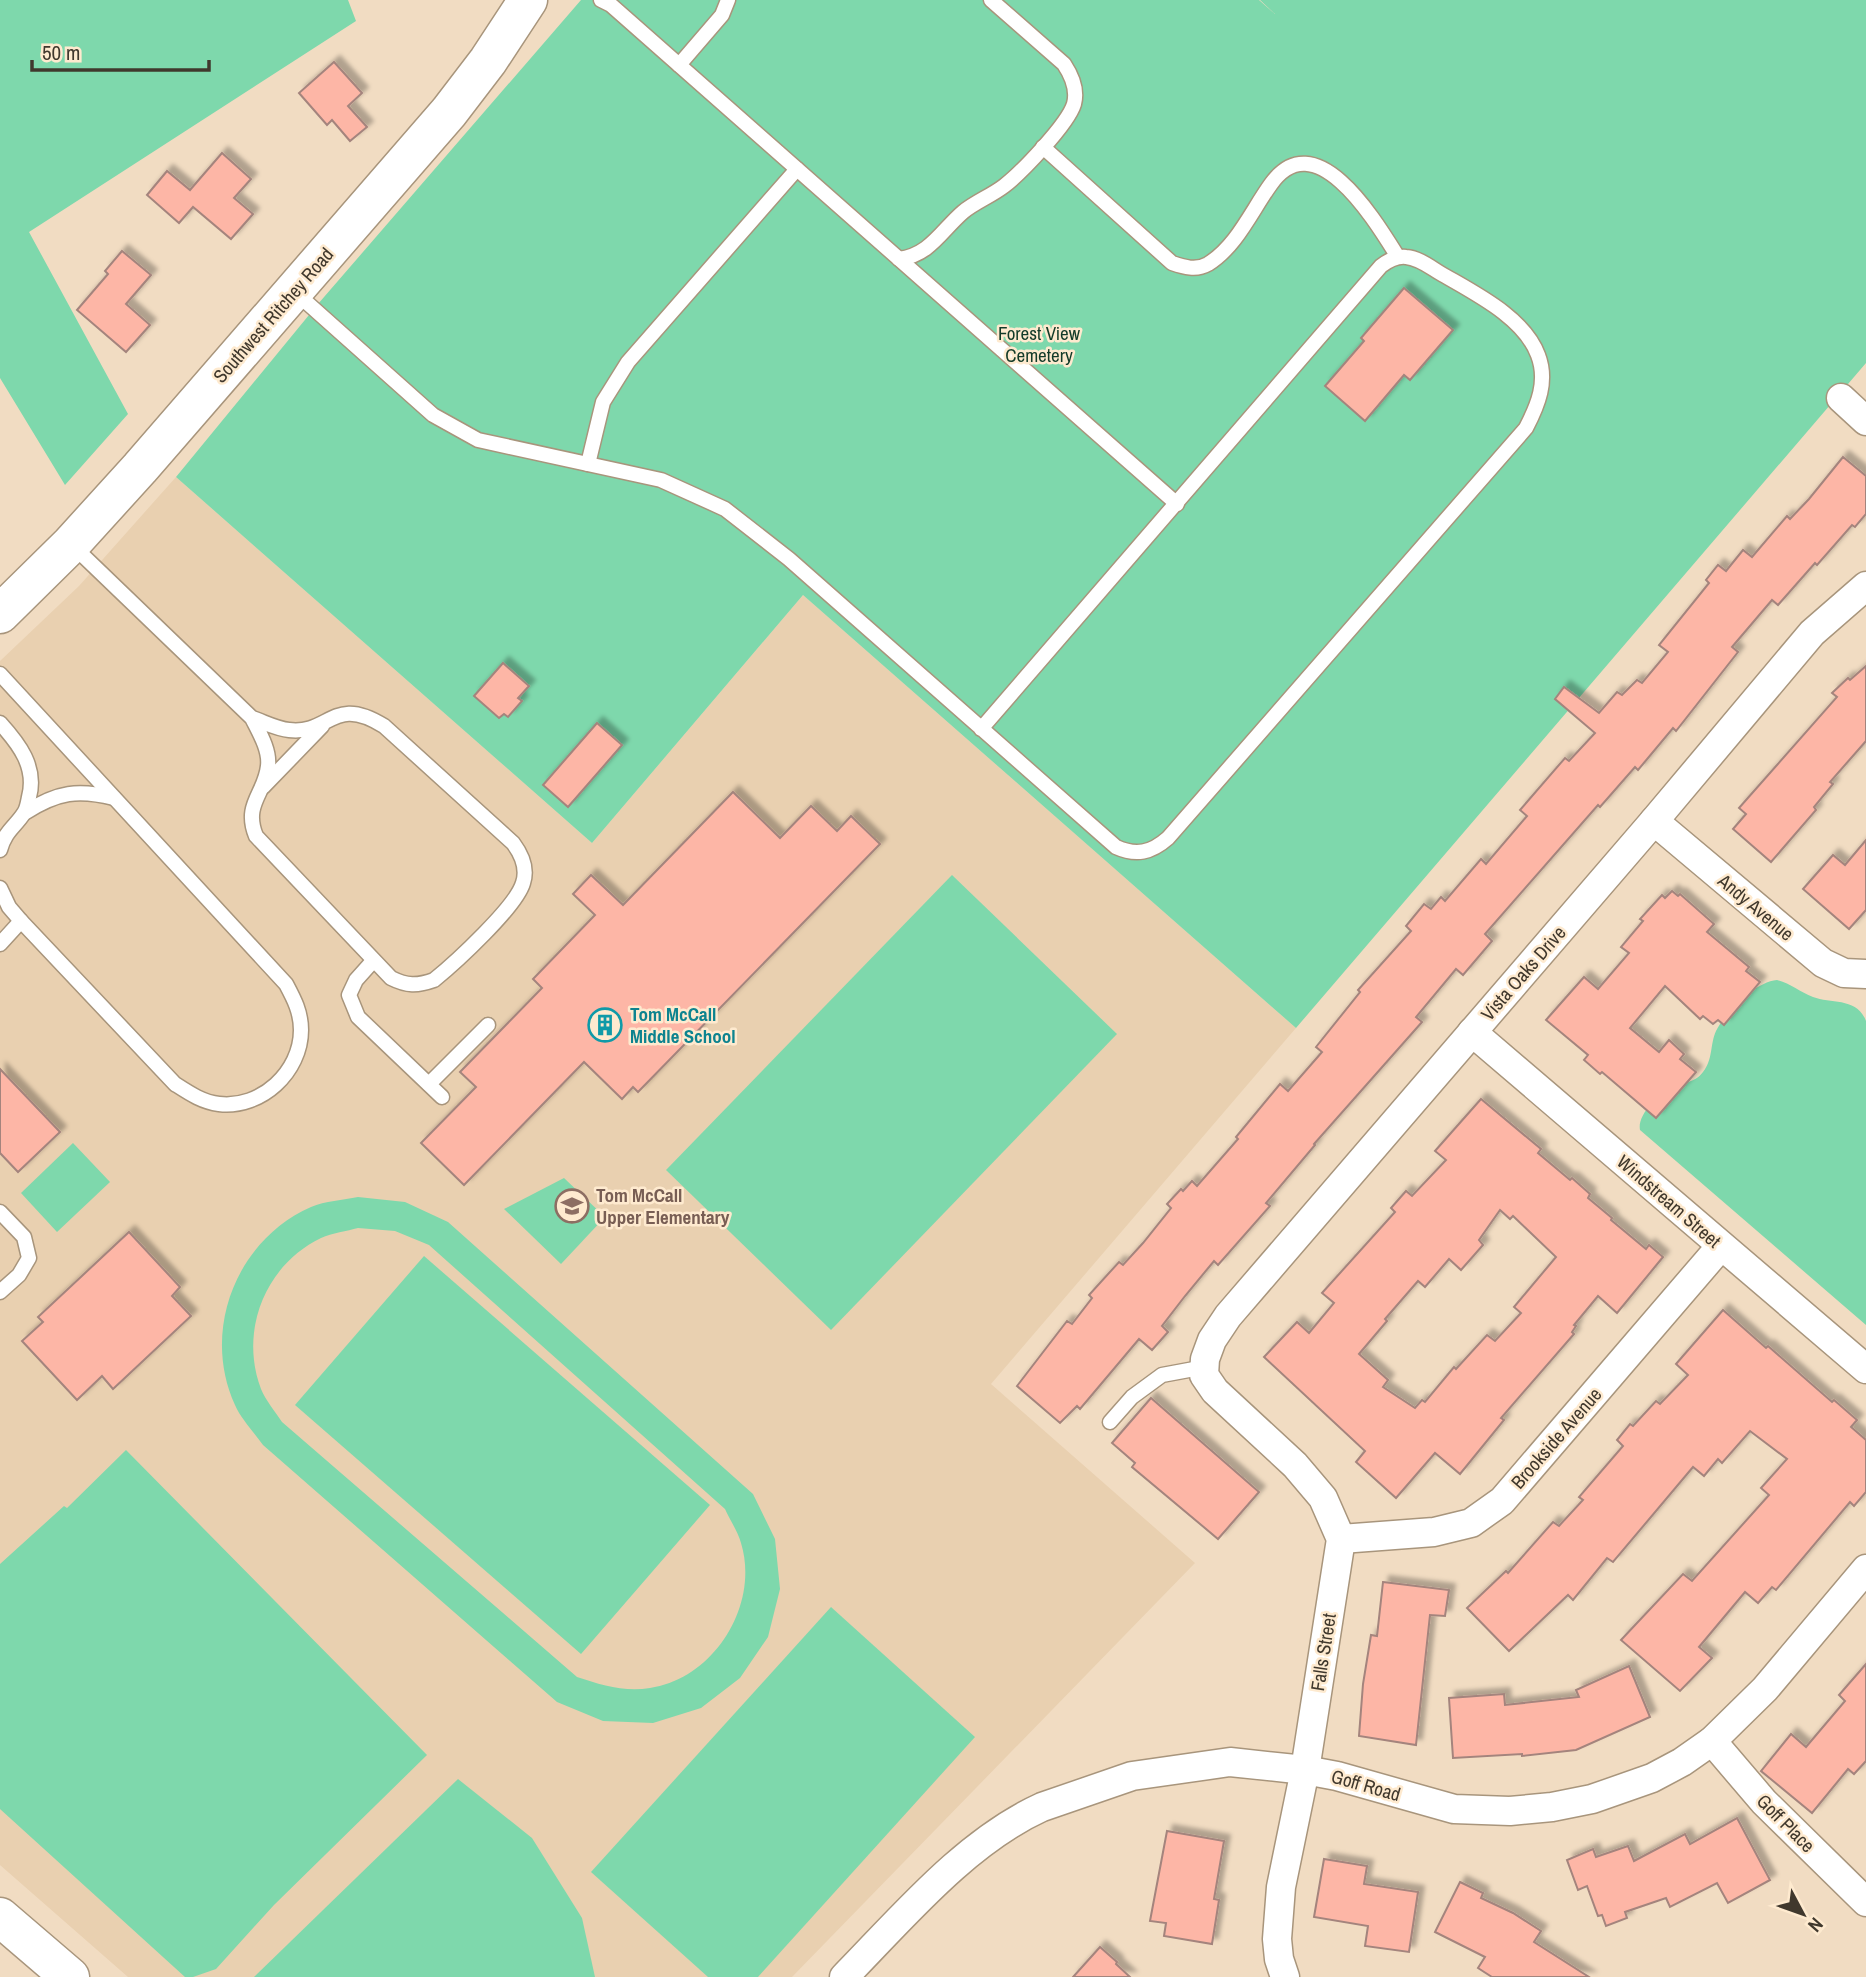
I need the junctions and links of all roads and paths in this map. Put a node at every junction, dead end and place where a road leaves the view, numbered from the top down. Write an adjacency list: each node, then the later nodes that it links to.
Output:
1 (528, 0): 10 (street, Southwest Ritchey Road)
2 (601, 0): 5 (lane)
3 (728, 0): 5 (lane)
4 (991, 0): 6 (lane)
5 (679, 65): 7 (lane)
6 (1043, 147): 8 (lane); 9 (lane)
7 (797, 169): 9 (lane); 13 (lane)
8 (1398, 257): 14 (lane); 22 (lane)
9 (899, 259): 14 (lane)
10 (294, 291): 13 (lane); 15 (street, Southwest Ritchey Road)
11 (1841, 398): 12 (street)
12 (1866, 421)
13 (588, 464): 22 (lane)
14 (1177, 504): 22 (lane)
15 (71, 544): 17 (street, Southwest Ritchey Road); 19 (lane)
16 (1866, 586): 26 (street, Vista Oaks Drive)
17 (0, 614)
18 (0, 674): 24 (lane)
19 (252, 718): 20 (lane); 23 (lane)
20 (328, 720): 23 (lane); 31 (lane)
21 (0, 723): 25 (lane)
22 (981, 729)
23 (261, 789): 31 (lane)
24 (115, 799): 25 (lane); 29 (lane)
25 (26, 812): 27 (lane)
26 (1654, 821): 32 (street, Andy Avenue); 34 (street, Vista Oaks Drive)
27 (0, 850)
28 (0, 888): 29 (lane)
29 (21, 920): 30 (lane)
30 (0, 944)
31 (373, 961): 35 (lane)
32 (1866, 976)
33 (488, 1025): 35 (lane)
34 (1472, 1032): 38 (street, Windstream Street); 41 (street, Vista Oaks Drive)
35 (429, 1084): 36 (lane)
36 (442, 1097)
37 (0, 1212): 39 (lane)
38 (1721, 1246): 40 (street, Windstream Street); 43 (street, Brookside Avenue)
39 (0, 1292)
40 (1866, 1369)
41 (1204, 1371): 42 (lane); 43 (street)
42 (1110, 1422)
43 (1341, 1539): 46 (street, Falls Street)
44 (1866, 1569): 45 (street, Goff Road)
45 (1712, 1741): 46 (street, Goff Road); 47 (street, Goff Place)
46 (1305, 1770): 50 (street, Goff Road); 51 (street, Falls Street)
47 (1866, 1902)
48 (0, 1917): 49 (street)
49 (70, 1977)
50 (844, 1977)
51 (1285, 1977)

